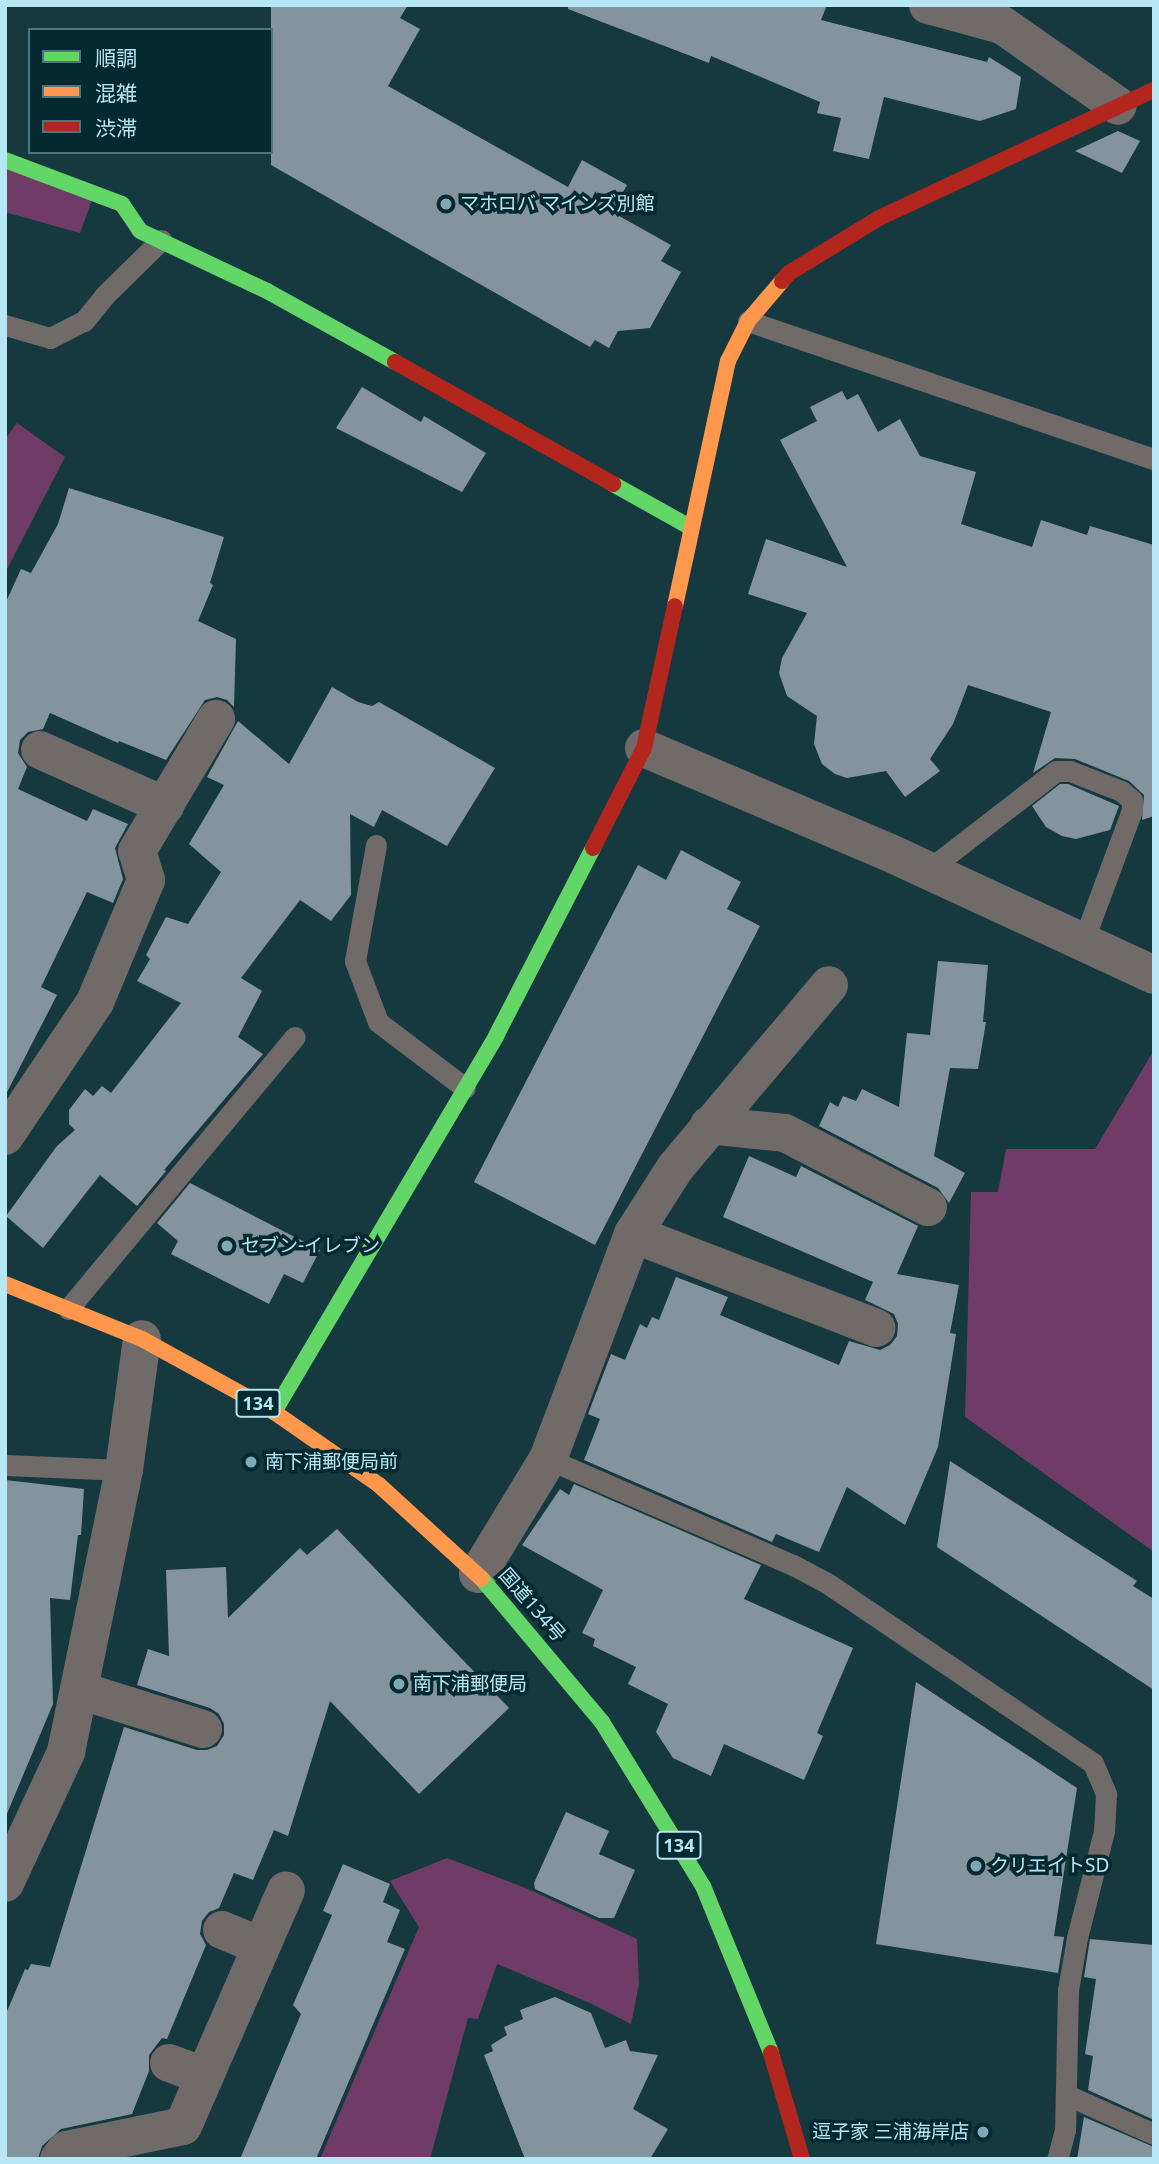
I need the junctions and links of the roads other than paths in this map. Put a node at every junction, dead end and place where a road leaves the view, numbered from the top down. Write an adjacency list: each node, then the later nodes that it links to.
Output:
1 (928, 5): 3 (street)
2 (1154, 90): 3 (main road)
3 (1118, 106): 6 (main road)
4 (5, 160): 5 (main road)
5 (161, 240): 7 (lane); 9 (main road)
6 (748, 321): 8 (lane); 9 (main road)
7 (5, 326)
8 (1154, 459)
9 (690, 527): 11 (main road)
10 (216, 719): 13 (street)
11 (644, 748): 15 (street); 20 (main road)
12 (40, 750): 13 (street)
13 (165, 806): 22 (street)
14 (376, 845): 20 (lane)
15 (928, 870): 16 (street); 16 (lane)
16 (1083, 942): 17 (street)
17 (1154, 975)
18 (829, 985): 21 (street)
19 (295, 1037): 26 (lane)
20 (465, 1088): 29 (main road)
21 (709, 1125): 23 (street); 24 (street)
22 (5, 1136)
23 (928, 1207)
24 (633, 1234): 27 (street); 30 (street)
25 (5, 1284): 26 (main road, 国道134号 / 134)
26 (68, 1309): 28 (main road, 国道134号 / 134)
27 (877, 1328)
28 (142, 1339): 29 (main road, 国道134号 / 134); 32 (street)
29 (274, 1412): 33 (main road, 国道134号 / 134)
30 (548, 1459): 33 (street); 42 (lane)
31 (5, 1465): 32 (lane)
32 (124, 1470): 34 (street)
33 (478, 1574): 45 (main road, 国道134号 / 134)
34 (79, 1690): 35 (street); 36 (street)
35 (204, 1729)
36 (5, 1883)
37 (286, 1890): 39 (street)
38 (222, 1930): 39 (street)
39 (261, 1946): 41 (street)
40 (169, 2063): 41 (street)
41 (205, 2076): 44 (street)
42 (1067, 2095): 43 (lane); 46 (lane)
43 (1154, 2134)
44 (59, 2159)
45 (802, 2159)
46 (1057, 2159)

